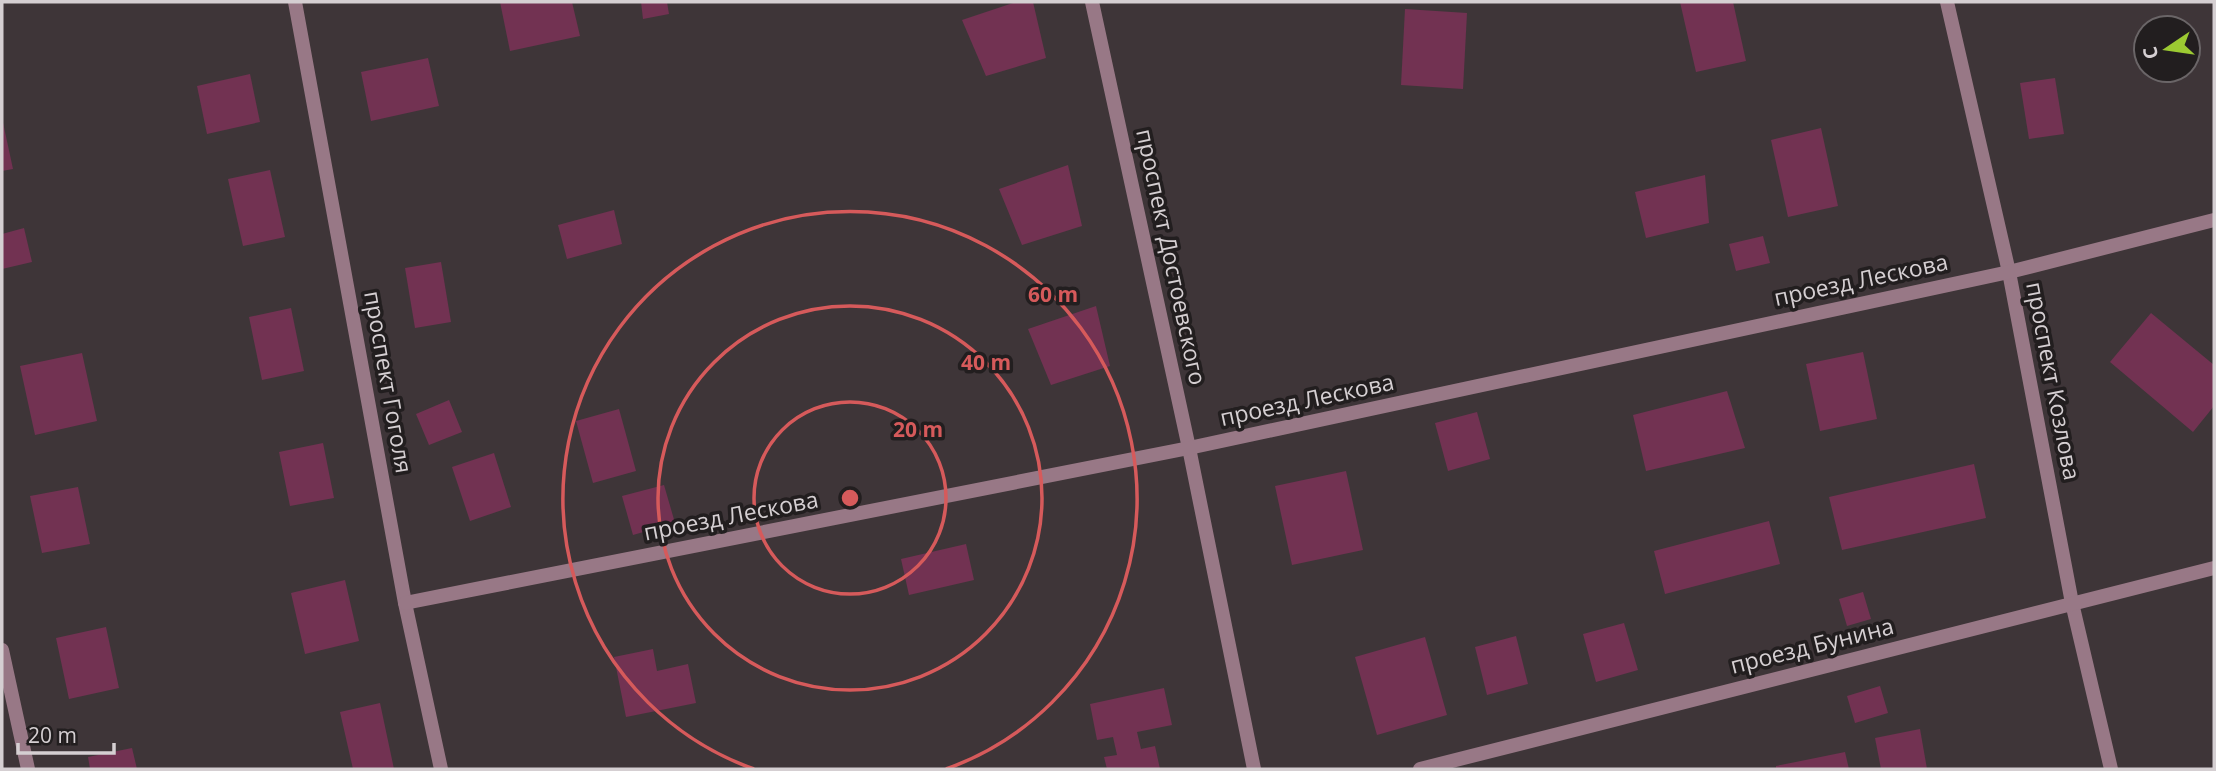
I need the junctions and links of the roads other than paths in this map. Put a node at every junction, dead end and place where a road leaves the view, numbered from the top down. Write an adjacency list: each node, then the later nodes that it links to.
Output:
1 (295, 2): 8 (street, проспект Гоголя)
2 (1092, 2): 6 (street, проспект Достоевского)
3 (1947, 2): 5 (street, проспект Козлова)
4 (2214, 220): 5 (street, проезд Лескова)
5 (2009, 272): 6 (street, проезд Лескова); 9 (street, проспект Козлова)
6 (1189, 449): 8 (street, проезд Лескова); 13 (street, проспект Достоевского)
7 (2214, 568): 9 (street, проезд Бунина)
8 (405, 603): 12 (street, проспект Гоголя)
9 (2072, 603): 14 (street, проезд Бунина); 15 (street, проспект Козлова)
10 (2, 649): 11 (street)
11 (28, 769)
12 (441, 769)
13 (1254, 769)
14 (1420, 769)
15 (2111, 769)

